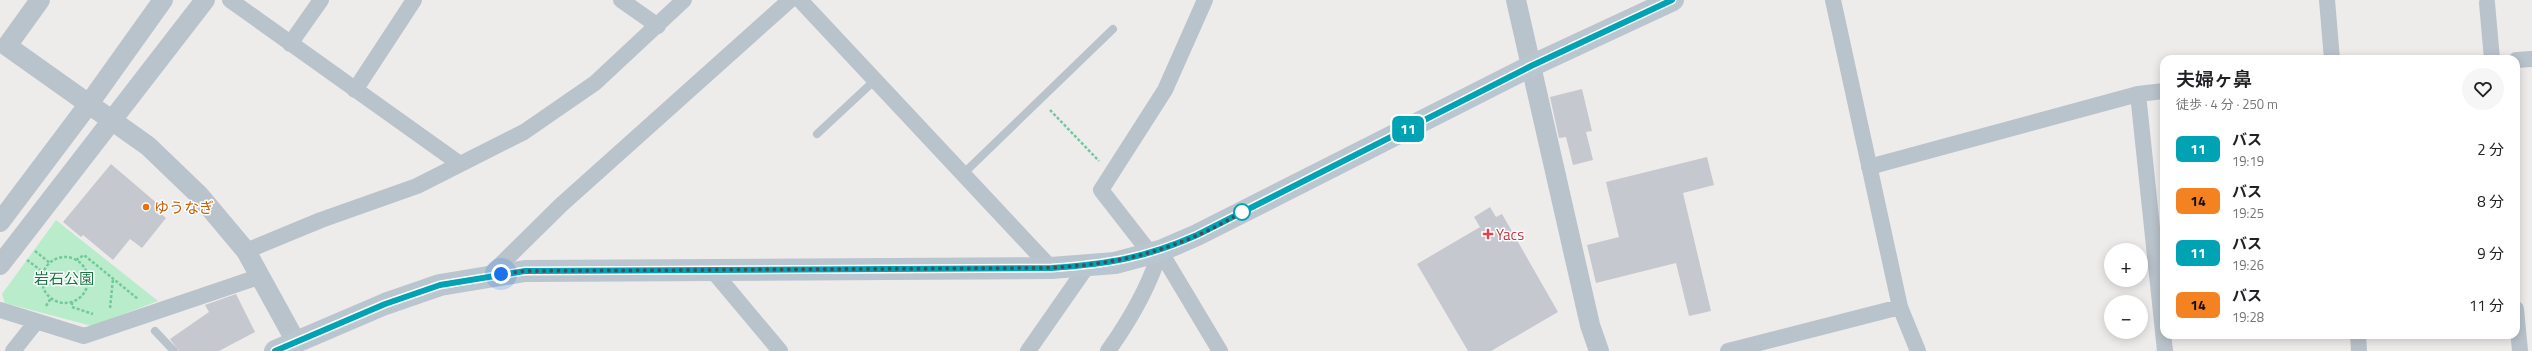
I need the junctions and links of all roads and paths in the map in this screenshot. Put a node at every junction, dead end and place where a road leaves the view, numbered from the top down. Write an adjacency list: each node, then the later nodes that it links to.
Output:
1 (40, 0): 30 (street)
2 (163, 0): 30 (street)
3 (205, 0): 31 (street)
4 (230, 0): 19 (street)
5 (321, 0): 19 (street)
6 (414, 0): 26 (street)
7 (621, 0): 17 (street)
8 (684, 0): 17 (street)
9 (790, 0): 50 (street)
10 (800, 0): 25 (street)
11 (1205, 0): 36 (street)
12 (1516, 0): 24 (street)
13 (1672, 0): 24 (main road)
14 (1833, 0): 34 (street)
15 (2327, 0): 20 (street)
16 (2487, 3): 21 (street)
17 (658, 26): 33 (street)
18 (1113, 29): 29 (lane)
19 (290, 44): 26 (street)
20 (2332, 55)
21 (2492, 55)
22 (2532, 59): 23 (street)
23 (2520, 60)
24 (1531, 66): 40 (main road); 70 (street)
25 (875, 80): 32 (lane); 35 (street)
26 (355, 90): 33 (street)
27 (2160, 91): 28 (street)
28 (2138, 94): 34 (street); 53 (street)
29 (1040, 99): 35 (lane); 36 (path)
30 (88, 105): 31 (street); 37 (street)
31 (112, 122): 39 (street); 44 (street)
32 (817, 134)
33 (460, 164): 39 (street)
34 (1869, 167): 54 (street)
35 (963, 174): 46 (street)
36 (1112, 174): 40 (street)
37 (0, 222)
38 (33, 249): 43 (path)
39 (246, 251): 49 (street)
40 (1155, 252): 45 (main road); 68 (street); 69 (street)
41 (25, 259): 48 (path)
42 (76, 260): 43 (path); 48 (path); 51 (path)
43 (50, 263): 48 (path)
44 (0, 265)
45 (1088, 265): 46 (main road); 67 (street)
46 (1052, 268): 47 (main road)
47 (713, 271): 50 (main road); 66 (street)
48 (43, 272)
49 (261, 276): 57 (street); 62 (street)
50 (489, 276): 62 (main road)
51 (113, 279): 52 (path); 56 (path)
52 (140, 301)
53 (2160, 303)
54 (1900, 307): 71 (street); 72 (street)
55 (0, 310): 57 (street)
56 (110, 312)
57 (36, 322): 63 (street)
58 (155, 331): 64 (lane)
59 (2164, 339): 73 (street)
60 (2358, 339): 74 (street)
61 (2519, 339): 75 (street)
62 (295, 340): 65 (main road)
63 (13, 351)
64 (174, 351)
65 (275, 351)
66 (780, 351)
67 (1028, 351)
68 (1108, 351)
69 (1220, 351)
70 (1599, 351)
71 (1728, 351)
72 (1918, 351)
73 (2165, 351)
74 (2360, 351)
75 (2520, 351)

